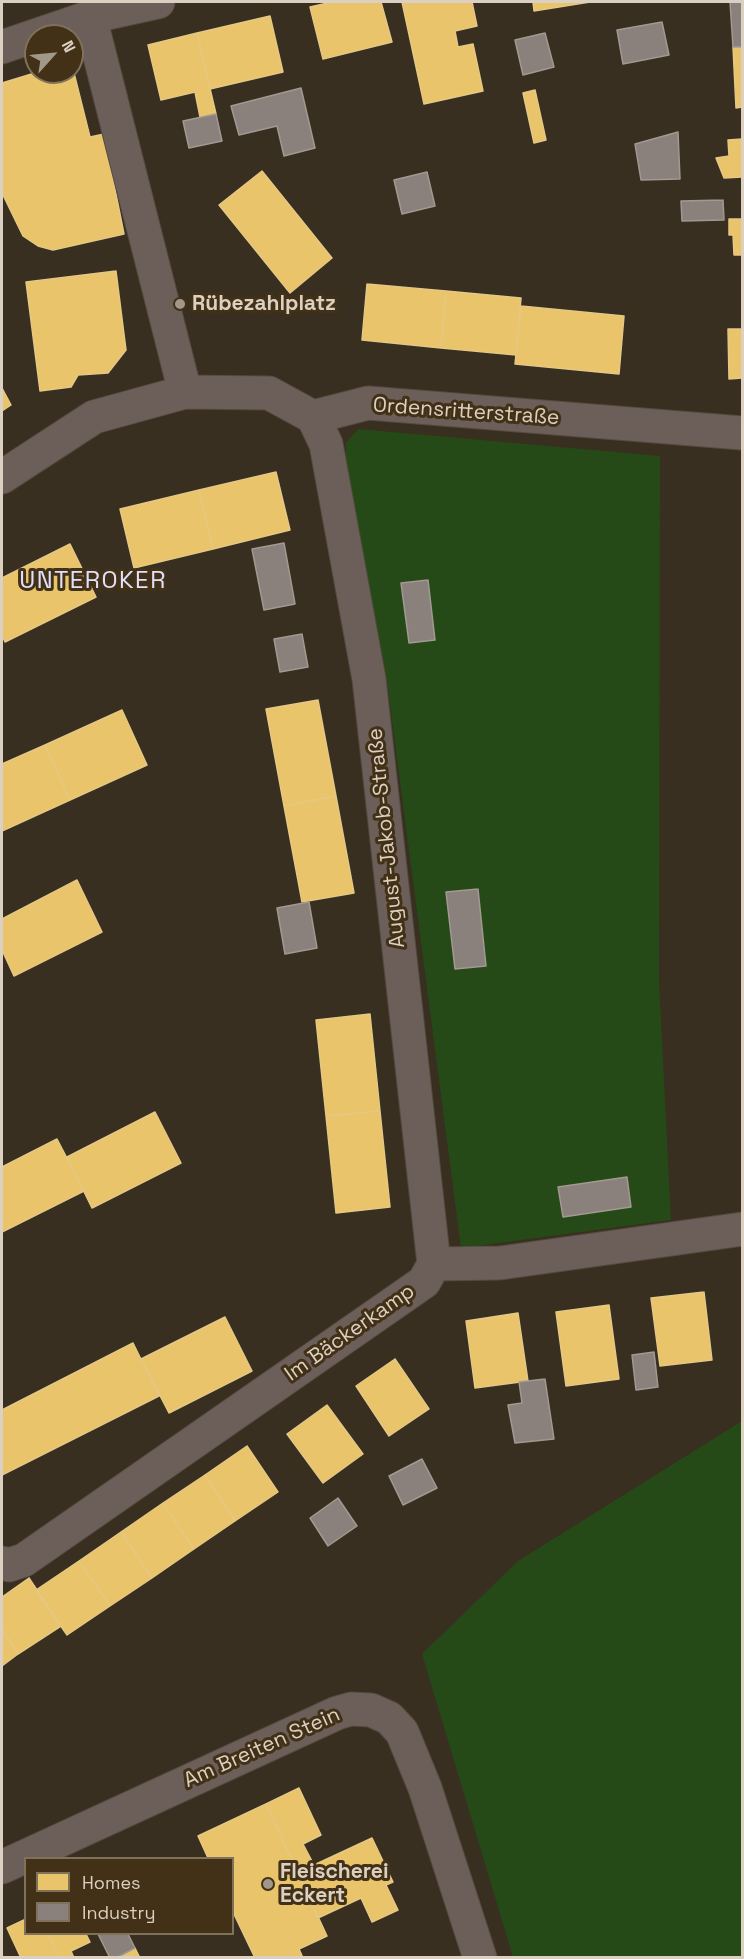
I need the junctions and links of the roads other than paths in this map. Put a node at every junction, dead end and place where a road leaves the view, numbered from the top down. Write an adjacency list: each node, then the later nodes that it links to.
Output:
1 (158, 2): 2 (street)
2 (90, 18): 3 (street); 4 (street)
3 (2, 47)
4 (185, 392): 5 (street); 7 (street)
5 (313, 417): 6 (street, Ordensritterstraße); 9 (street, August-Jakob-Straße)
6 (742, 433)
7 (2, 477)
8 (742, 1229): 9 (street)
9 (434, 1264): 10 (street, Im Bäckerkamp)
10 (2, 1563)
11 (2, 1867): 12 (street, Am Breiten Stein)
12 (480, 1958)

